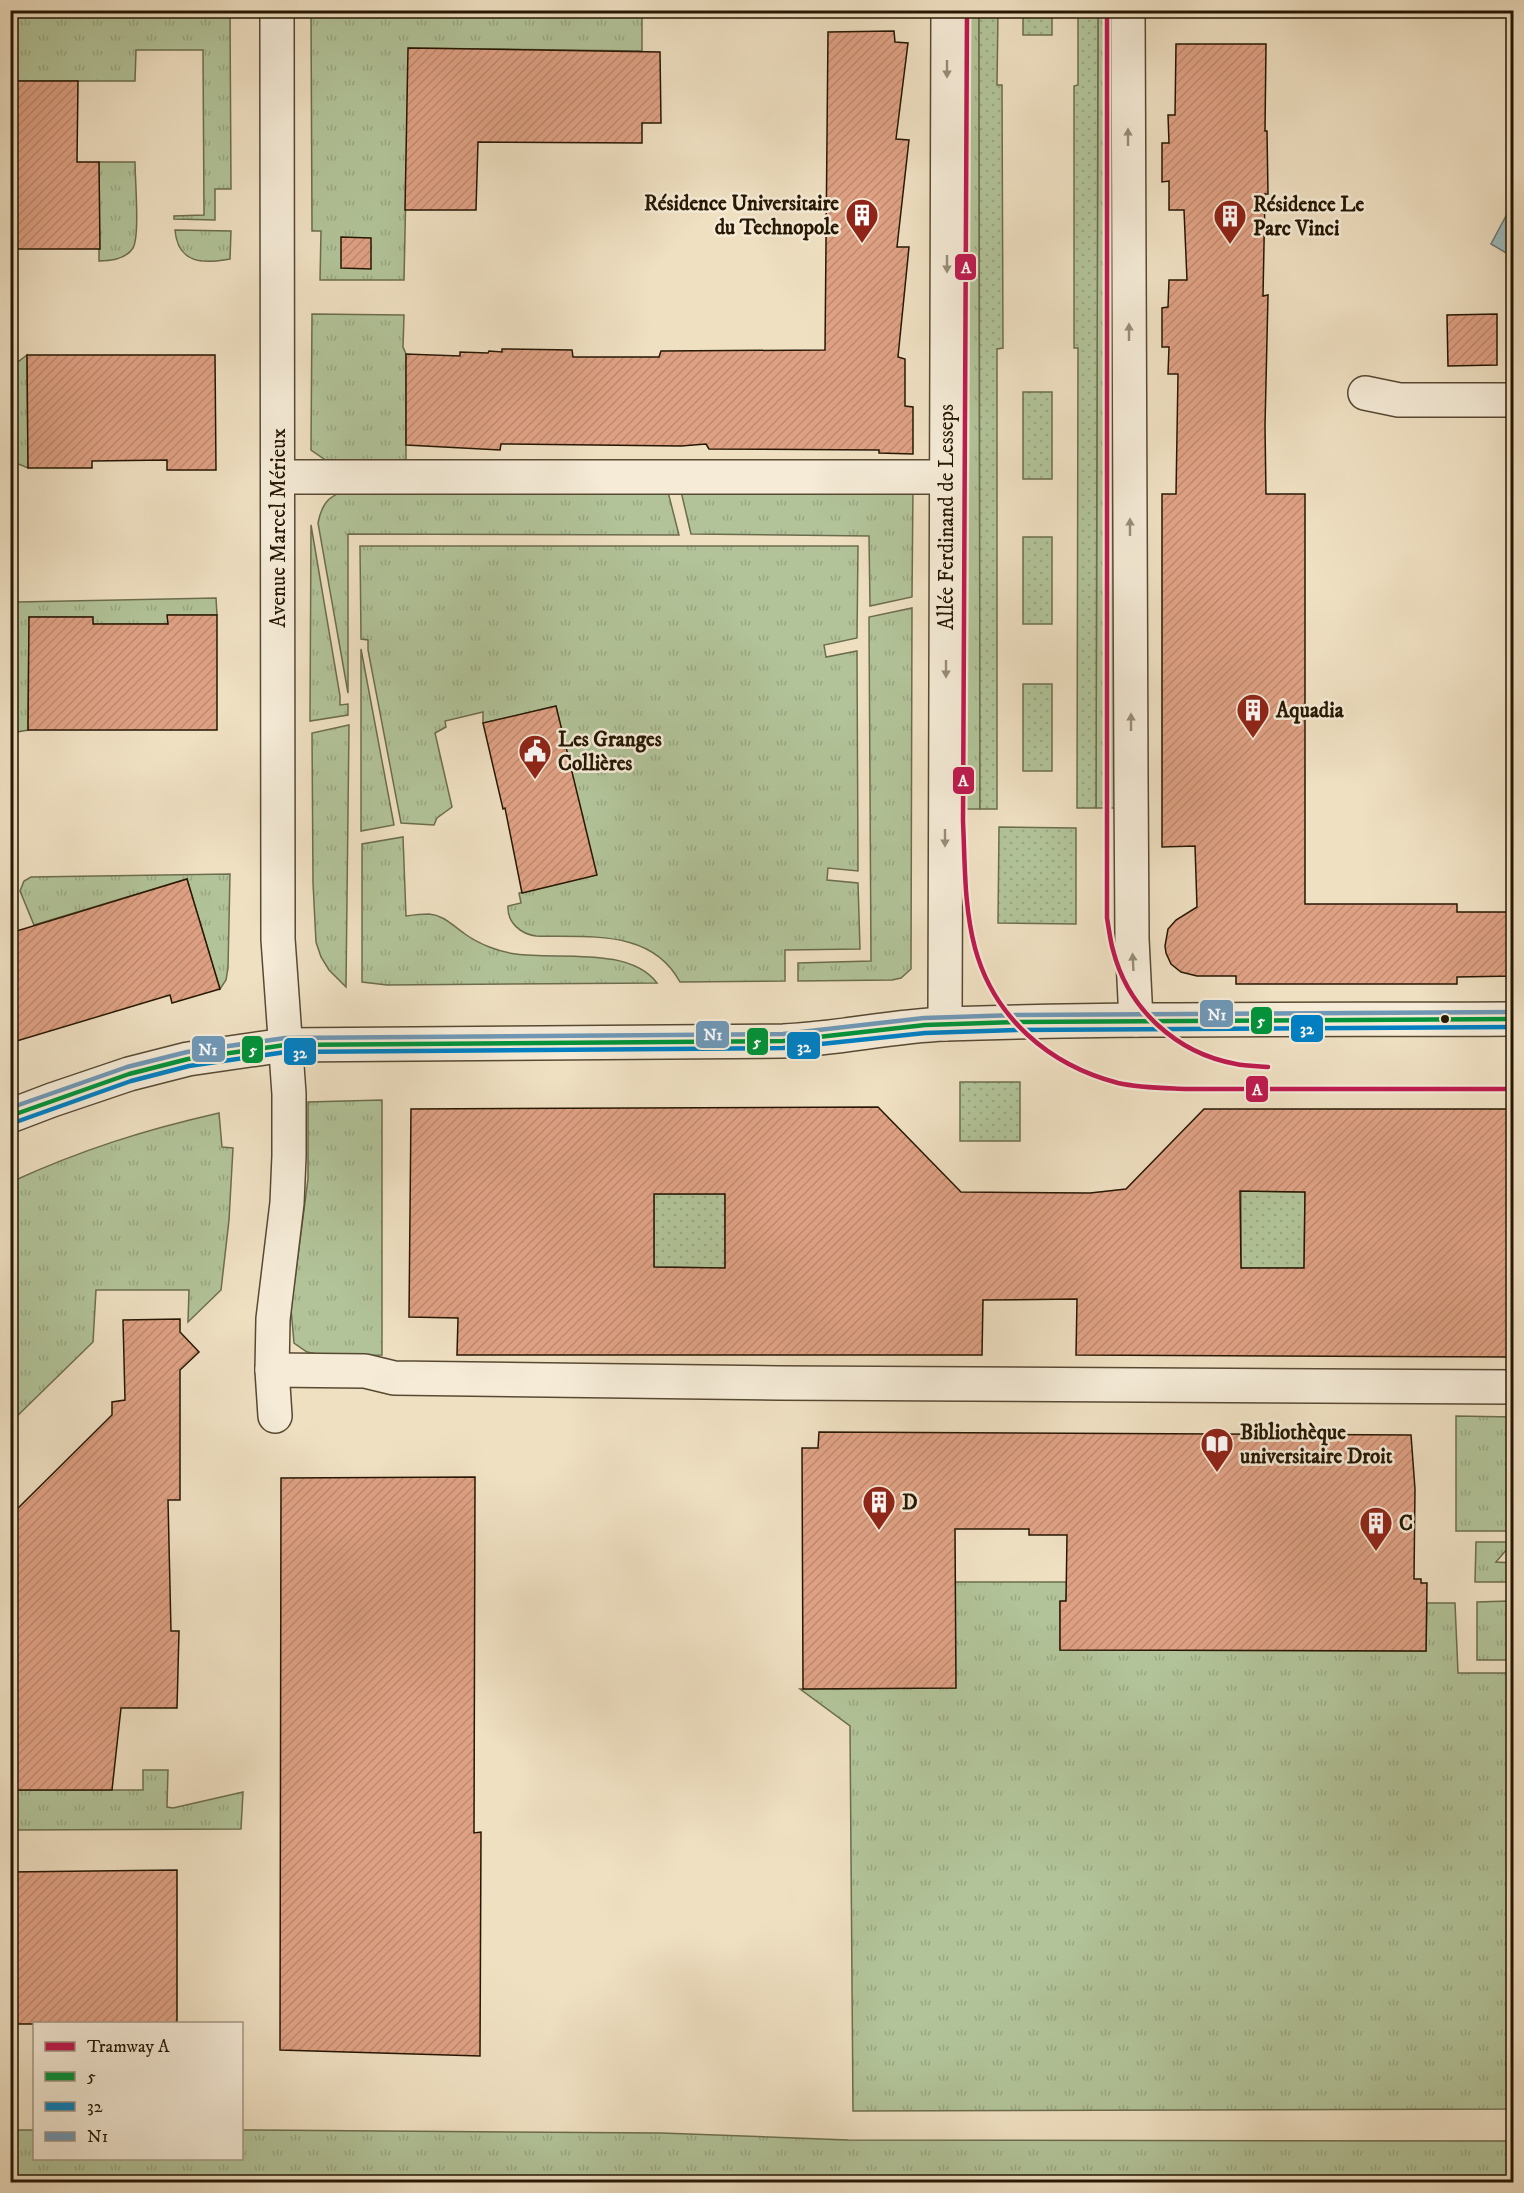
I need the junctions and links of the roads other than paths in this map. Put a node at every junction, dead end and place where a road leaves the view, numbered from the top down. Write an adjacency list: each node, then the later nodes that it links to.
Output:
1 (278, 10): 6 (street, Avenue Marcel Mérieux)
2 (948, 10): 7 (street, Allée Ferdinand de Lesseps, one-way to 7)
3 (1128, 10): 9 (street, one-way to 3)
4 (1365, 393): 5 (street)
5 (1514, 400)
6 (278, 477): 7 (street); 11 (street, Avenue Marcel Mérieux)
7 (946, 477): 10 (street, Allée Ferdinand de Lesseps, one-way to 10)
8 (1514, 1019): 9 (street)
9 (1136, 1020): 10 (street)
10 (945, 1024): 11 (street)
11 (285, 1045): 12 (street); 13 (street, Avenue Marcel Mérieux)
12 (10, 1116)
13 (272, 1370): 14 (street); 15 (street, Avenue Marcel Mérieux)
14 (1514, 1387)
15 (275, 1416)

